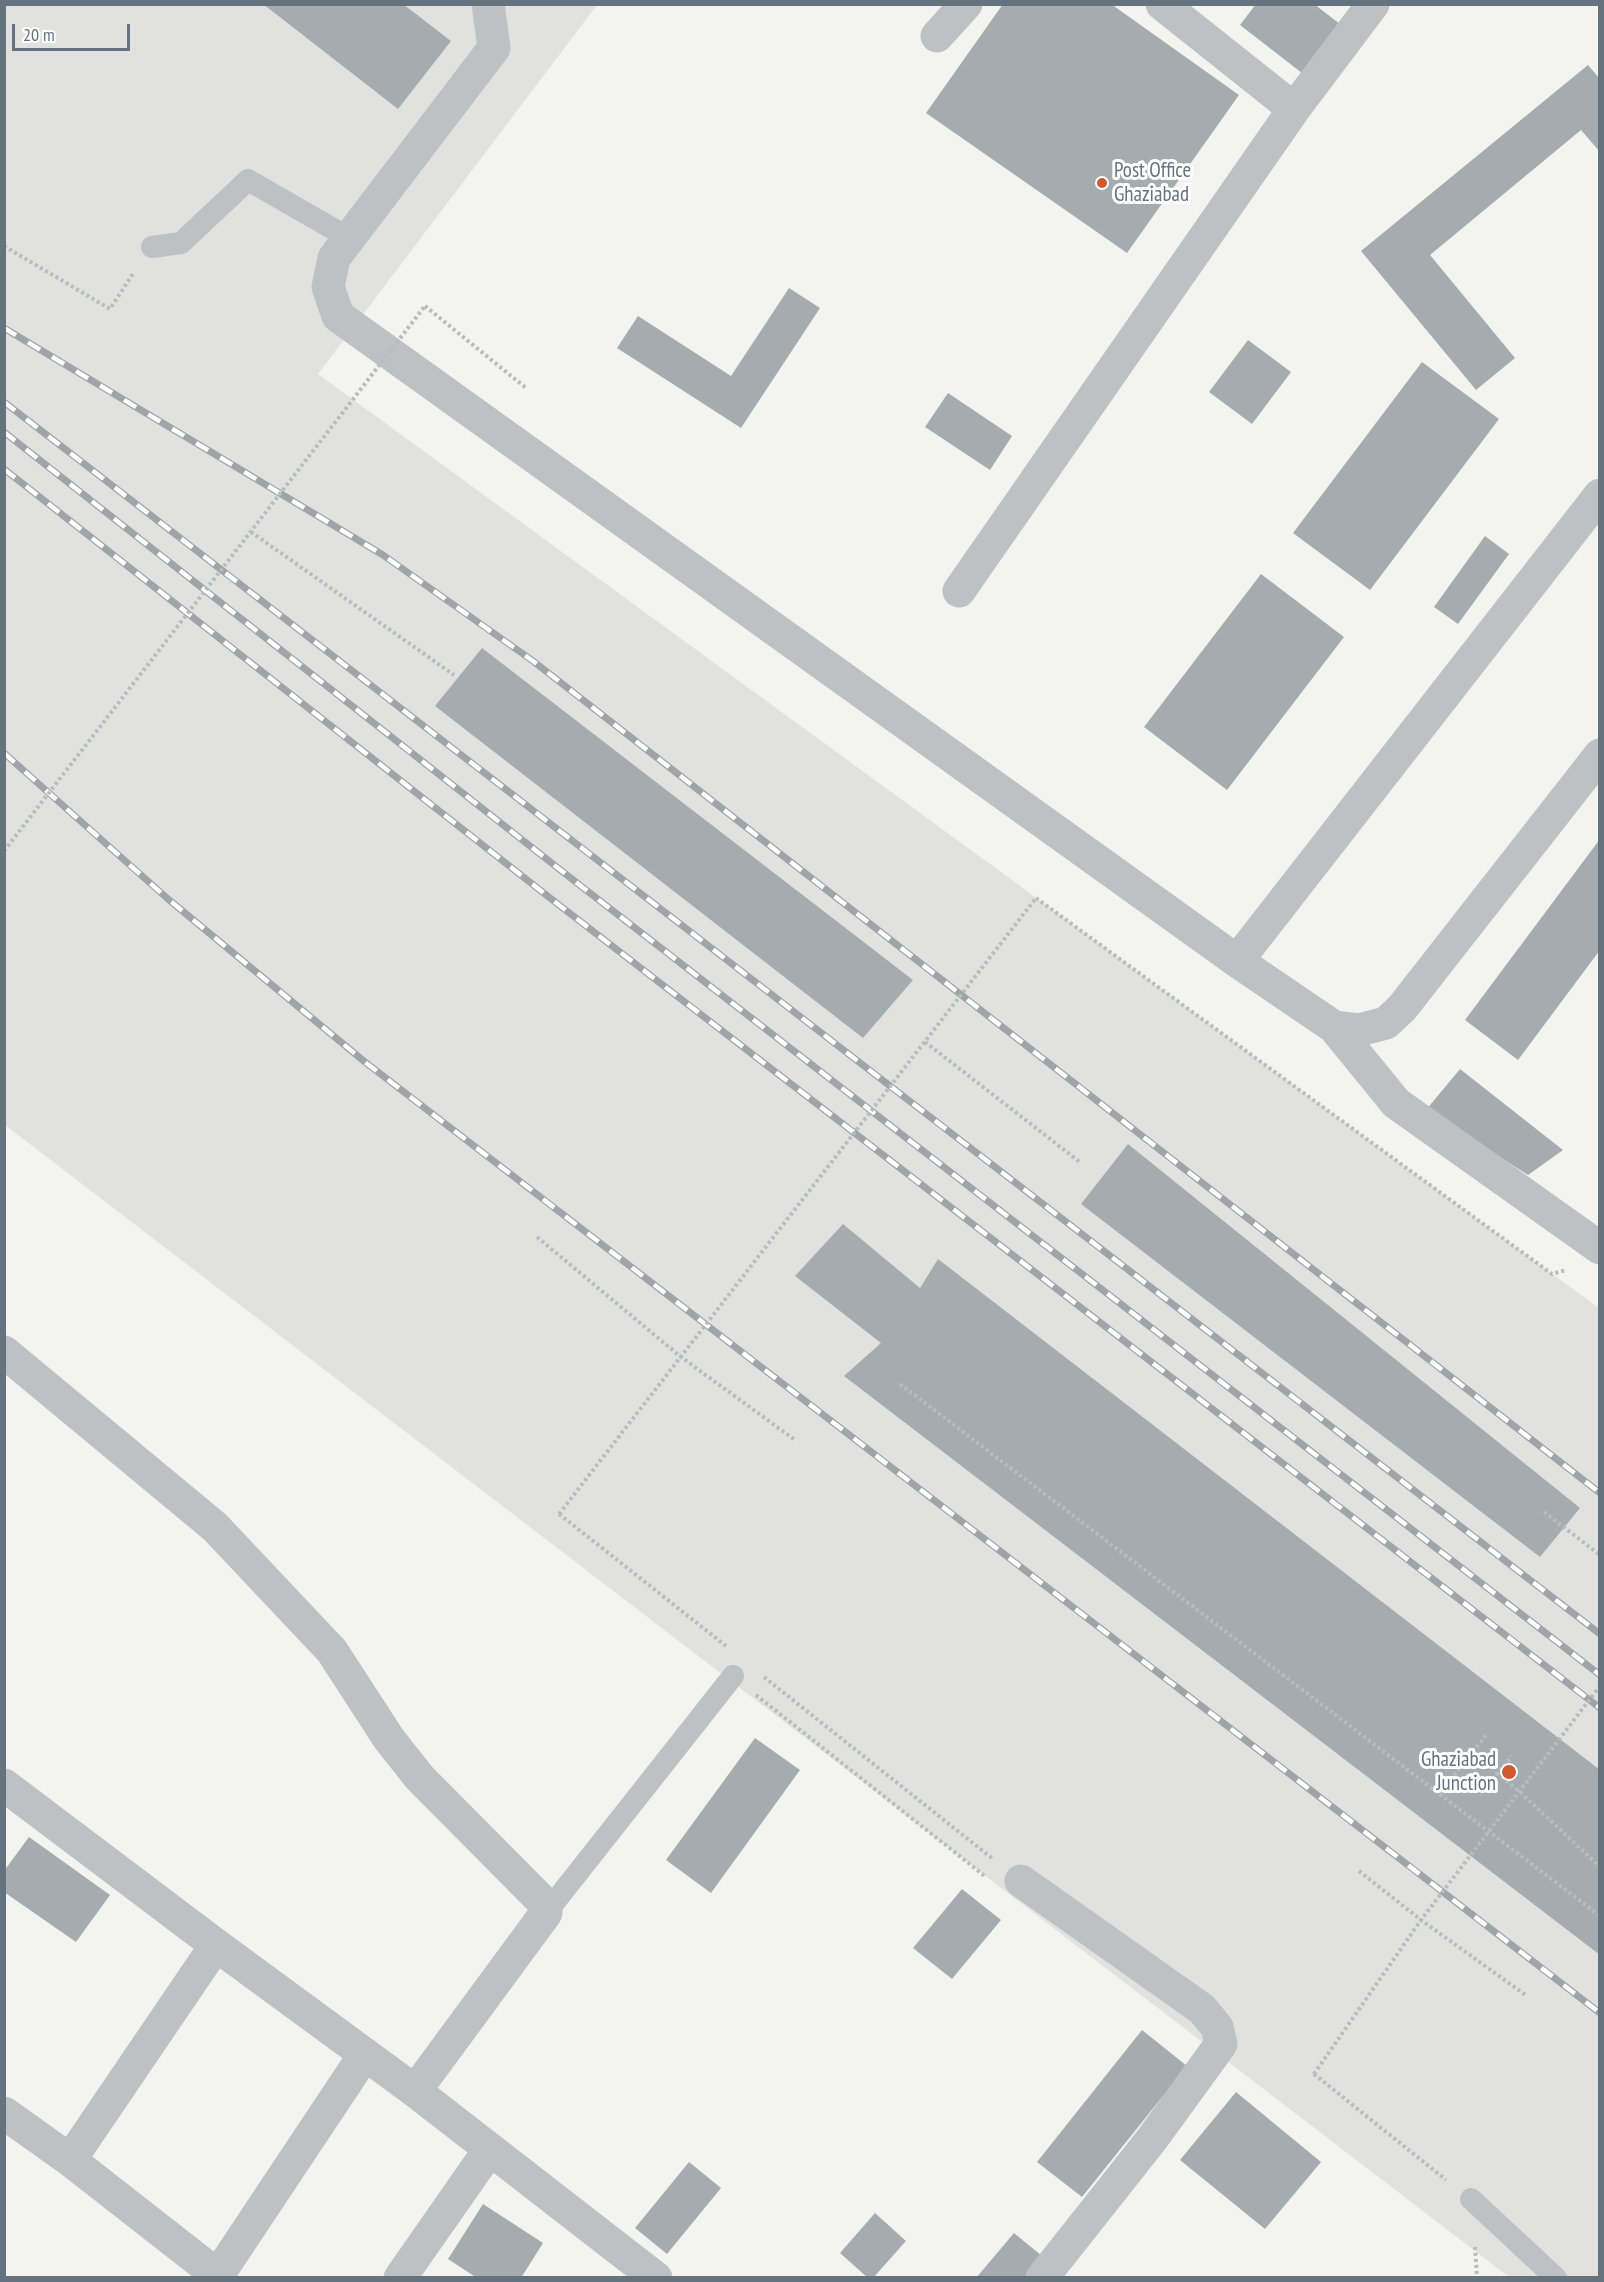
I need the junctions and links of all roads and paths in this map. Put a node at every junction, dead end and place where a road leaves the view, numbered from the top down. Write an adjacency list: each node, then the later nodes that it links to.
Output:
1 (488, 4): 7 (street)
2 (966, 4): 5 (street)
3 (1162, 4): 6 (street)
4 (1373, 4): 6 (street)
5 (937, 36)
6 (1294, 109): 13 (street)
7 (350, 238): 9 (lane); 17 (street)
8 (4, 246): 9 (path)
9 (152, 247)
10 (526, 388): 12 (path, bridge)
11 (1599, 495): 17 (street)
12 (251, 532): 14 (path); 16 (path, bridge)
13 (959, 591)
14 (453, 675)
15 (1599, 755): 18 (street)
16 (4, 851)
17 (1238, 961): 18 (street)
18 (1334, 1027): 22 (street)
19 (925, 1042): 20 (path); 22 (path, bridge); 24 (path, bridge)
20 (1081, 1163)
21 (537, 1237): 24 (path)
22 (1599, 1257)
23 (4, 1352): 43 (street)
24 (681, 1357): 26 (path); 29 (path, bridge)
25 (900, 1384): 39 (path)
26 (795, 1440)
27 (1544, 1512): 28 (path)
28 (1599, 1555)
29 (735, 1654)
30 (733, 1676): 42 (path); 43 (lane)
31 (762, 1676): 42 (path)
32 (1599, 1686): 37 (path, bridge)
33 (1488, 1733): 39 (path)
34 (1512, 1756): 35 (path)
35 (1497, 1773): 37 (path); 38 (path)
36 (4, 1785): 46 (street)
37 (1520, 1791): 40 (path); 45 (path, bridge)
38 (1480, 1793)
39 (1439, 1794): 44 (path)
40 (1599, 1868)
41 (1359, 1871): 45 (path)
42 (1021, 1881): 57 (street)
43 (546, 1913): 49 (street)
44 (1599, 1916)
45 (1421, 1920): 47 (path); 53 (path, bridge)
46 (216, 1945): 48 (street); 52 (street)
47 (1527, 1996)
48 (365, 2054): 49 (street); 54 (street)
49 (415, 2091): 51 (street)
50 (4, 2113): 52 (street)
51 (490, 2149): 55 (street); 56 (street)
52 (70, 2160): 54 (street)
53 (1471, 2199): 58 (lane)
54 (218, 2277)
55 (400, 2277)
56 (656, 2277)
57 (1041, 2277)
58 (1556, 2277)

